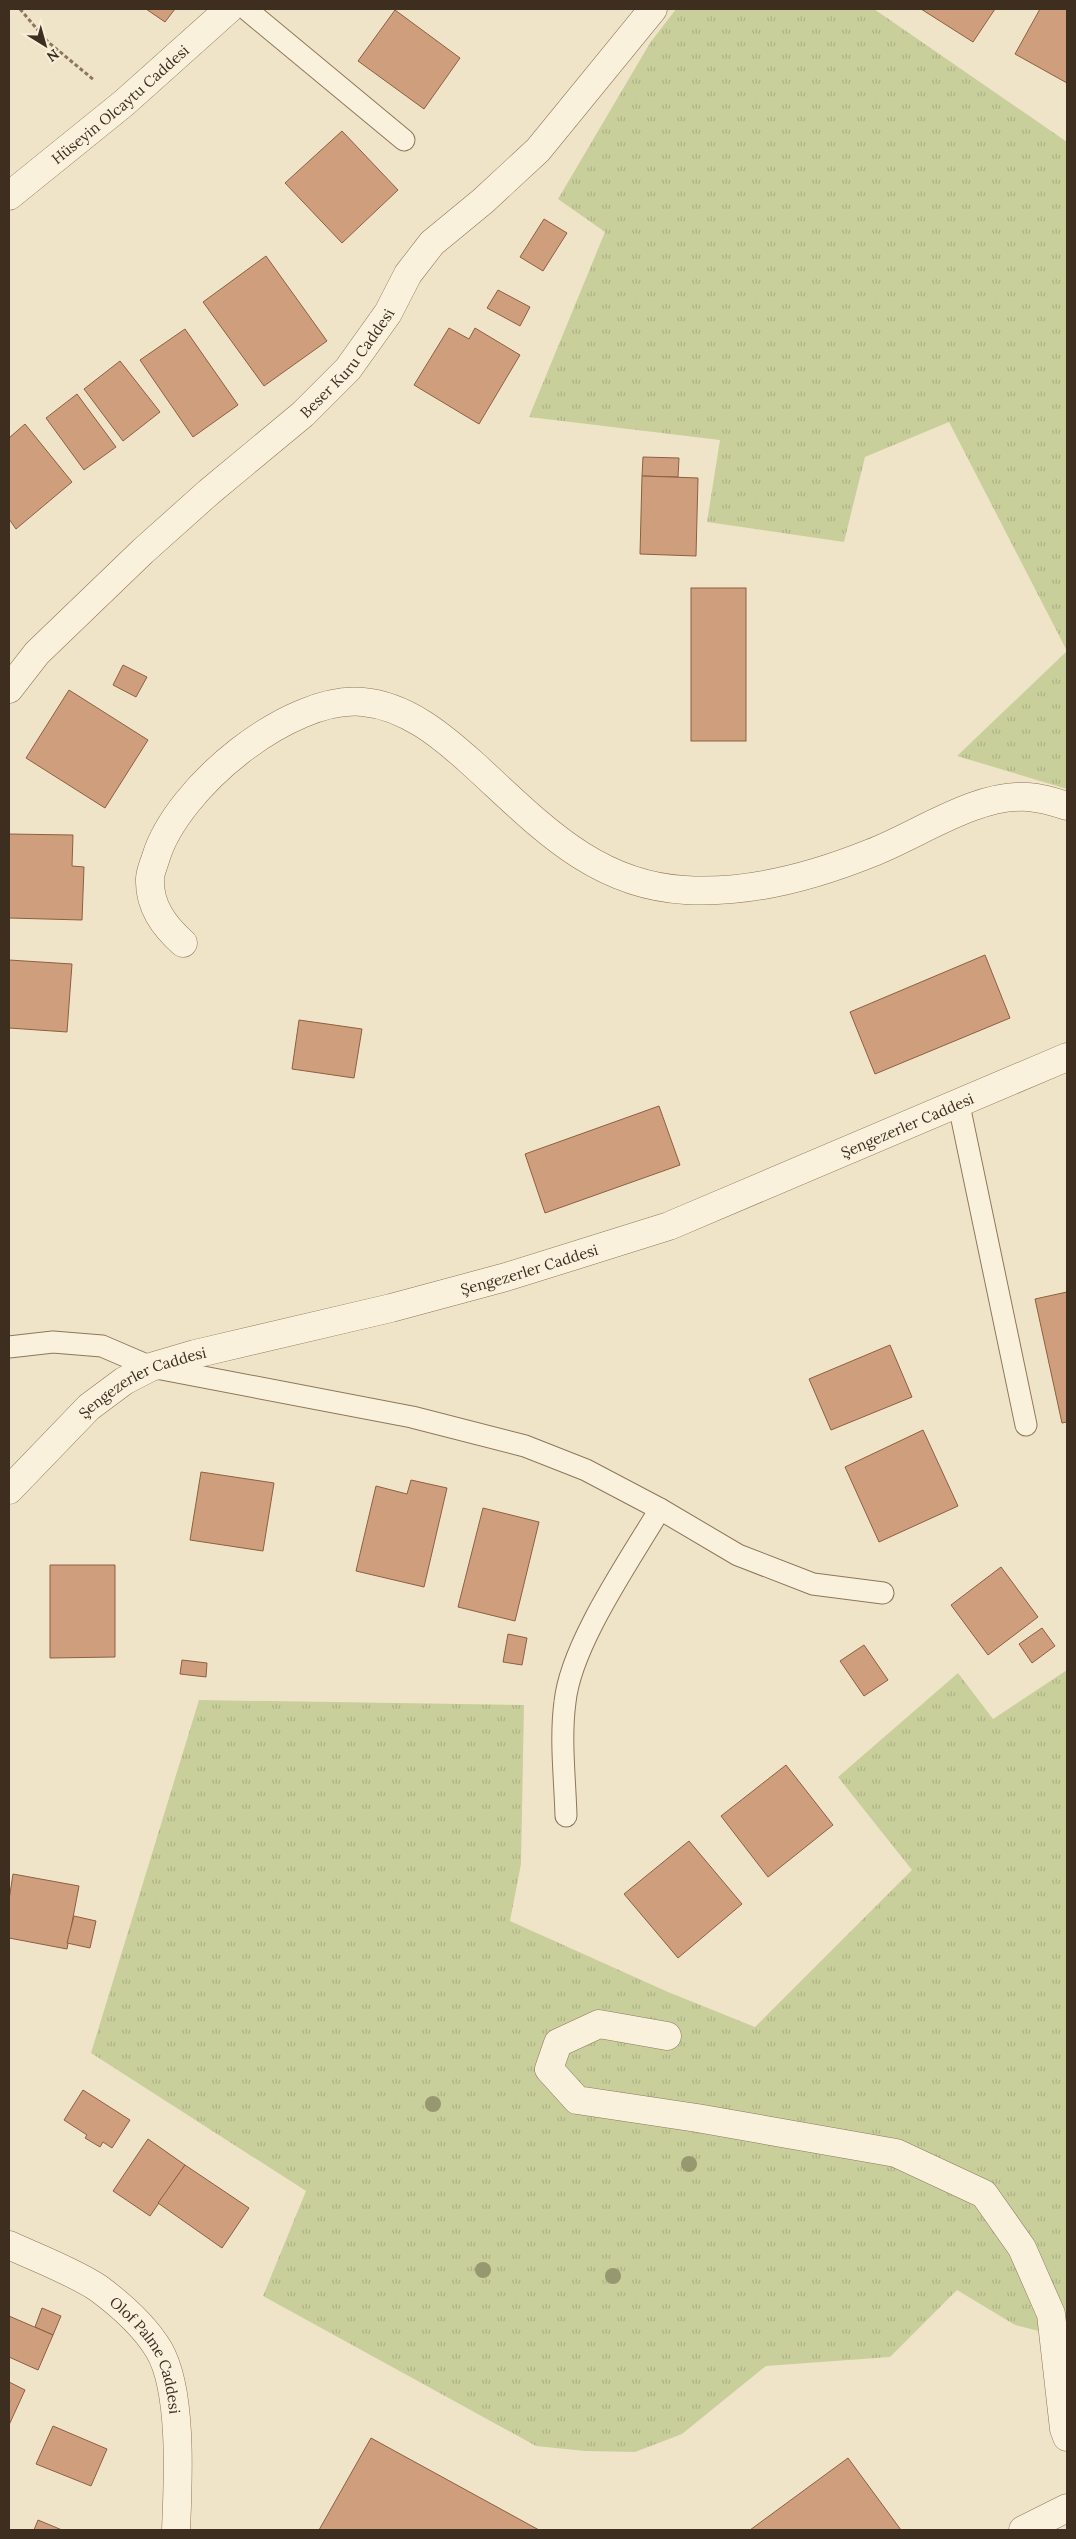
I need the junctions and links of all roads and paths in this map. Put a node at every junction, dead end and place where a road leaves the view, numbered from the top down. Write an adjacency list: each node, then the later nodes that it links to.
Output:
1 (20, 9): 5 (path)
2 (229, 9): 5 (street, Hüseyin Olcaytu Caddesi)
3 (246, 9): 6 (lane)
4 (653, 9): 8 (street, Beser Kuru Caddesi)
5 (124, 102): 7 (street, Hüseyin Olcaytu Caddesi)
6 (404, 140)
7 (9, 196)
8 (9, 689)
9 (1067, 806): 10 (street)
10 (183, 943)
11 (1067, 1056): 12 (street, Şengezerler Caddesi)
12 (958, 1105): 14 (street, Şengezerler Caddesi); 15 (lane)
13 (9, 1347): 14 (lane)
14 (151, 1367): 16 (street, Şengezerler Caddesi); 17 (lane)
15 (1026, 1424)
16 (9, 1490)
17 (660, 1509): 18 (lane); 19 (lane)
18 (884, 1593)
19 (566, 1816)
20 (667, 2036): 22 (street)
21 (9, 2244): 24 (street, Olof Palme Caddesi)
22 (1067, 2437)
23 (1067, 2508): 25 (street)
24 (176, 2530)
25 (1023, 2530)

